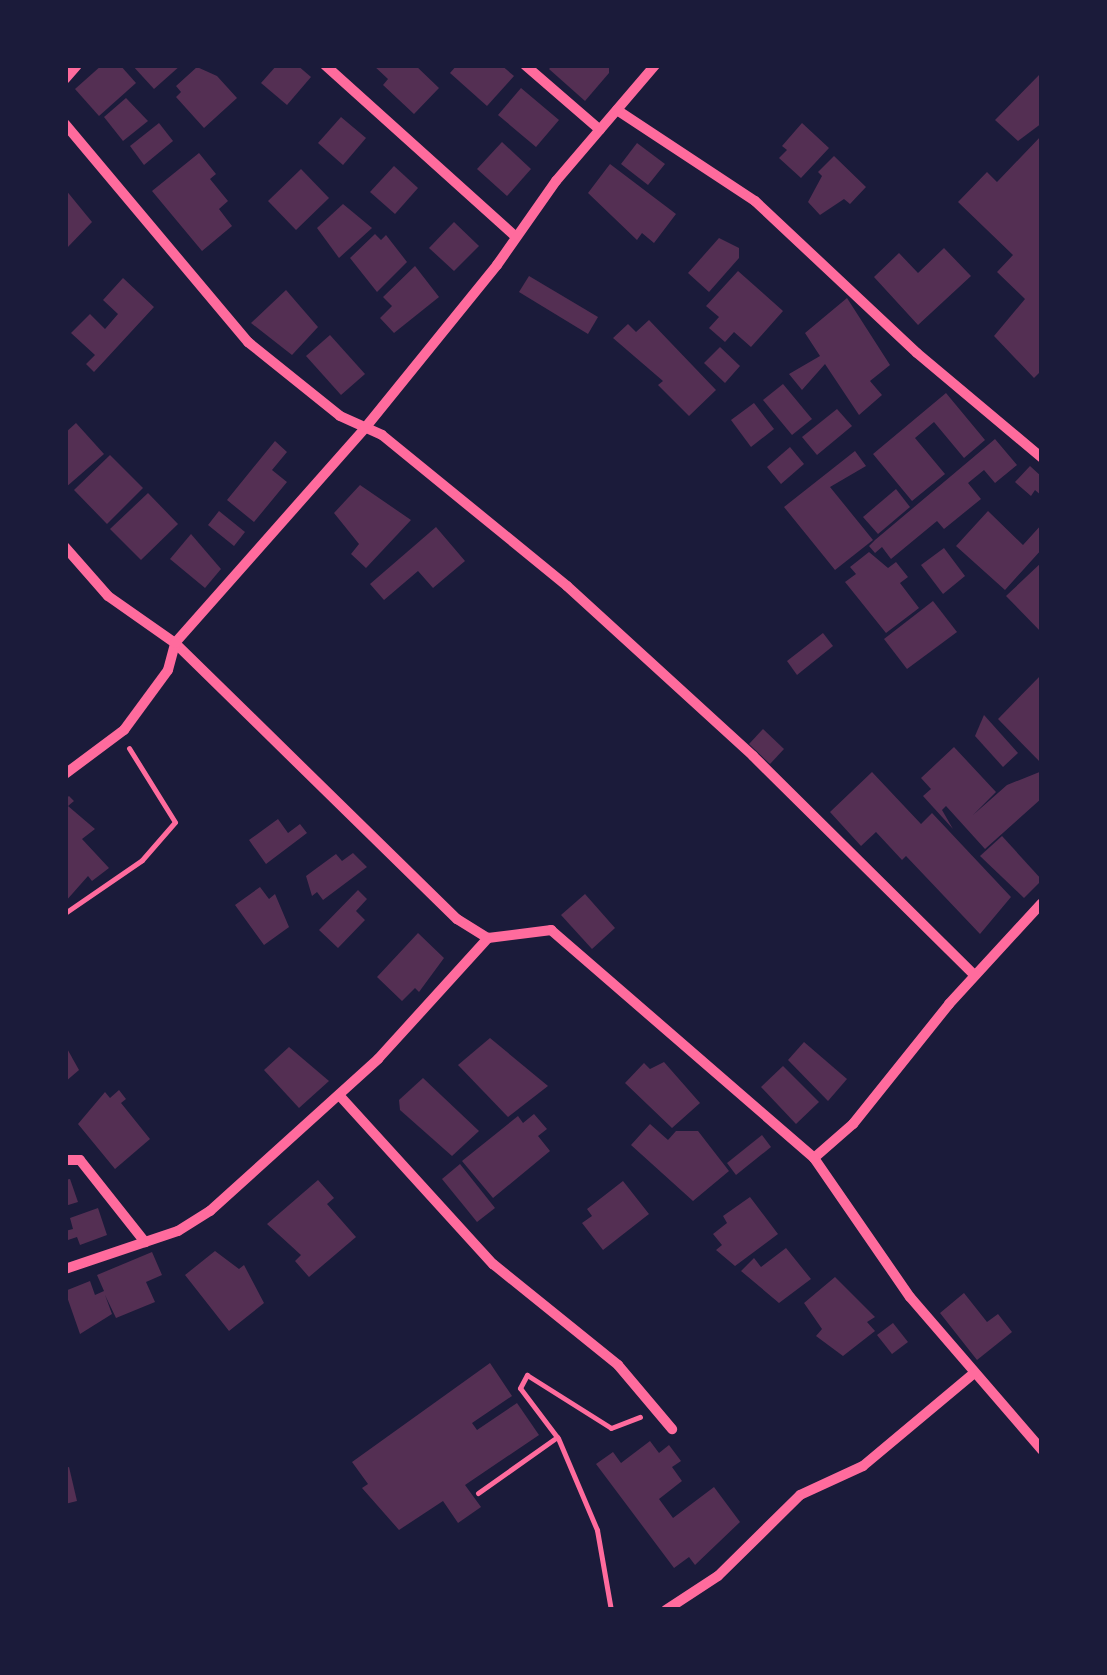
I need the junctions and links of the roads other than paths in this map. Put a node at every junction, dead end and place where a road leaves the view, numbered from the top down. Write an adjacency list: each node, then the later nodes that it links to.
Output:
1 (77, 65): 5 (street)
2 (325, 65): 9 (street)
3 (525, 65): 8 (street)
4 (656, 65): 6 (street)
5 (65, 79)
6 (617, 110): 8 (street); 11 (street)
7 (65, 124): 10 (street)
8 (600, 130): 9 (street)
9 (516, 237): 10 (street)
10 (365, 428): 13 (street); 17 (street)
11 (1042, 458)
12 (65, 548): 13 (street)
13 (175, 642): 14 (street); 16 (street)
14 (65, 774)
15 (1042, 903): 17 (street)
16 (488, 938): 18 (street); 19 (street)
17 (974, 975): 19 (street)
18 (339, 1095): 21 (street); 24 (street)
19 (814, 1158): 23 (street)
20 (65, 1160): 21 (street)
21 (145, 1242): 22 (street)
22 (65, 1269)
23 (972, 1375): 25 (street); 26 (street)
24 (672, 1429)
25 (1042, 1450)
26 (666, 1610)

